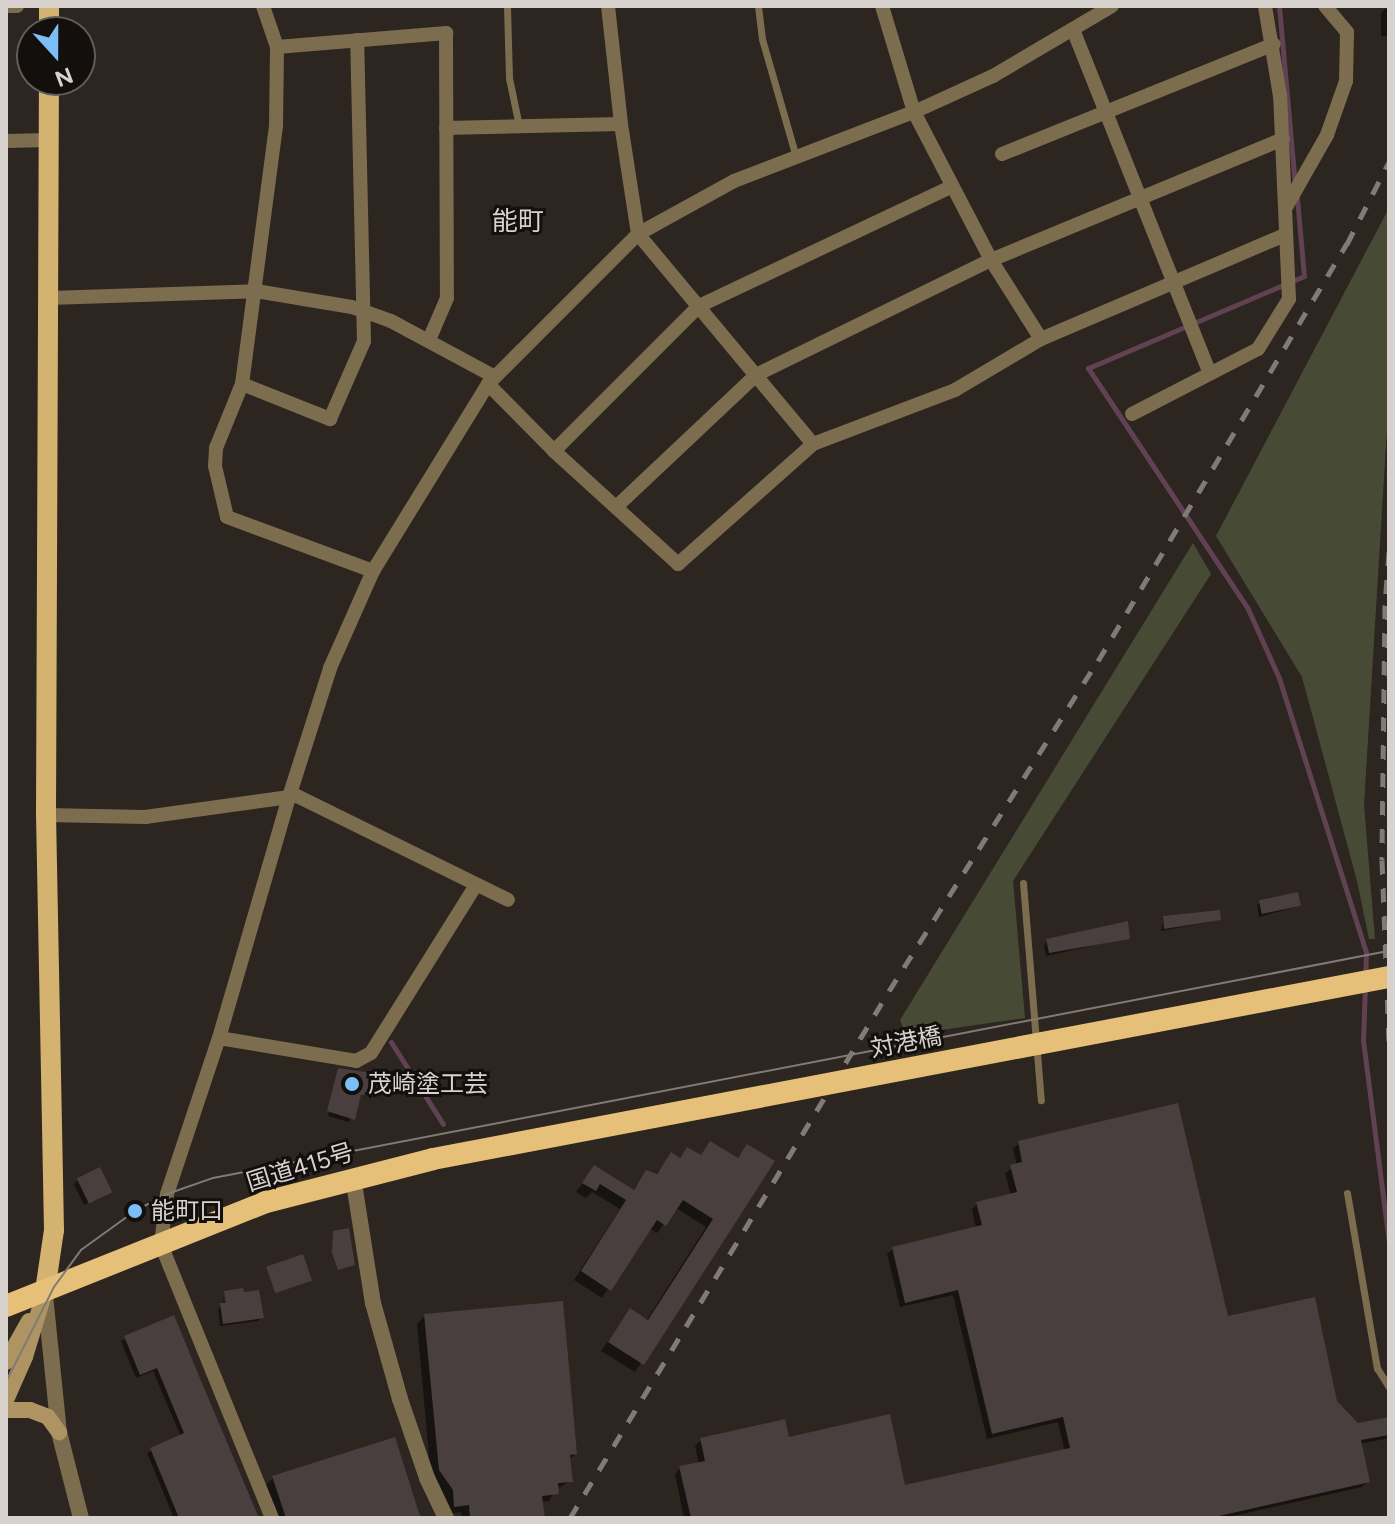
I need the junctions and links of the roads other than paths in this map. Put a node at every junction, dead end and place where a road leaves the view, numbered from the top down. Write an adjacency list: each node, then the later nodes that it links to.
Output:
1 (6, 6): 2 (street)
2 (17, 6)
3 (263, 6): 14 (street)
4 (507, 6): 19 (lane)
5 (608, 6): 18 (street)
6 (758, 6): 25 (lane)
7 (882, 6): 17 (street)
8 (1112, 6): 11 (street)
9 (1265, 6): 13 (street)
10 (1325, 6): 28 (street)
11 (1074, 32): 16 (street); 17 (street)
12 (357, 40): 14 (street); 20 (street); 36 (street)
13 (1274, 44): 16 (street); 21 (street)
14 (277, 47): 33 (street)
15 (49, 96): 22 (main road)
16 (1104, 111): 24 (street); 27 (street)
17 (914, 112): 25 (street); 26 (street)
18 (621, 124): 19 (street); 29 (street)
19 (519, 126): 20 (street)
20 (446, 128): 38 (street)
21 (1283, 139): 27 (street); 28 (street)
22 (49, 140): 23 (street); 34 (main road)
23 (6, 141)
24 (1002, 154)
25 (796, 157): 29 (street)
26 (951, 187): 31 (street); 35 (street)
27 (1140, 197): 31 (street); 32 (street)
28 (1284, 210): 30 (street)
29 (638, 234): 35 (street); 41 (street)
30 (1285, 235): 32 (street); 39 (street)
31 (991, 260): 37 (street); 40 (street)
32 (1173, 282): 37 (street); 39 (street)
33 (256, 291): 34 (street); 36 (street); 42 (street)
34 (49, 298): 49 (main road)
35 (699, 306): 40 (street); 45 (street)
36 (361, 311): 38 (street); 42 (street)
37 (1041, 339): 44 (street)
38 (429, 340): 41 (street)
39 (1210, 373): 43 (street)
40 (756, 375): 44 (street); 46 (street)
41 (491, 380): 45 (street); 47 (street)
42 (242, 384): 47 (street)
43 (1132, 414)
44 (813, 444): 46 (street)
45 (554, 451): 46 (street)
46 (616, 507)
47 (373, 571): 48 (street)
48 (288, 800): 49 (street); 51 (street); 54 (street)
49 (46, 815): 60 (main road)
50 (1023, 883): 55 (lane)
51 (476, 885): 52 (street); 54 (street)
52 (508, 900)
53 (1389, 977): 56 (highway, 対港橋, bridge)
54 (219, 1038): 59 (street)
55 (1041, 1100)
56 (433, 1159): 57 (highway, 国道415号)
57 (353, 1177): 59 (highway, 国道415号); 69 (street)
58 (1347, 1193): 63 (lane)
59 (161, 1244): 60 (highway, 国道415号); 68 (street)
60 (45, 1291): 61 (highway, 国道415号); 62 (main road); 64 (main road); 66 (street)
61 (6, 1306)
62 (6, 1362)
63 (1389, 1387)
64 (6, 1400)
65 (6, 1410): 66 (main road)
66 (59, 1432): 67 (street)
67 (81, 1518)
68 (272, 1518)
69 (446, 1518)

